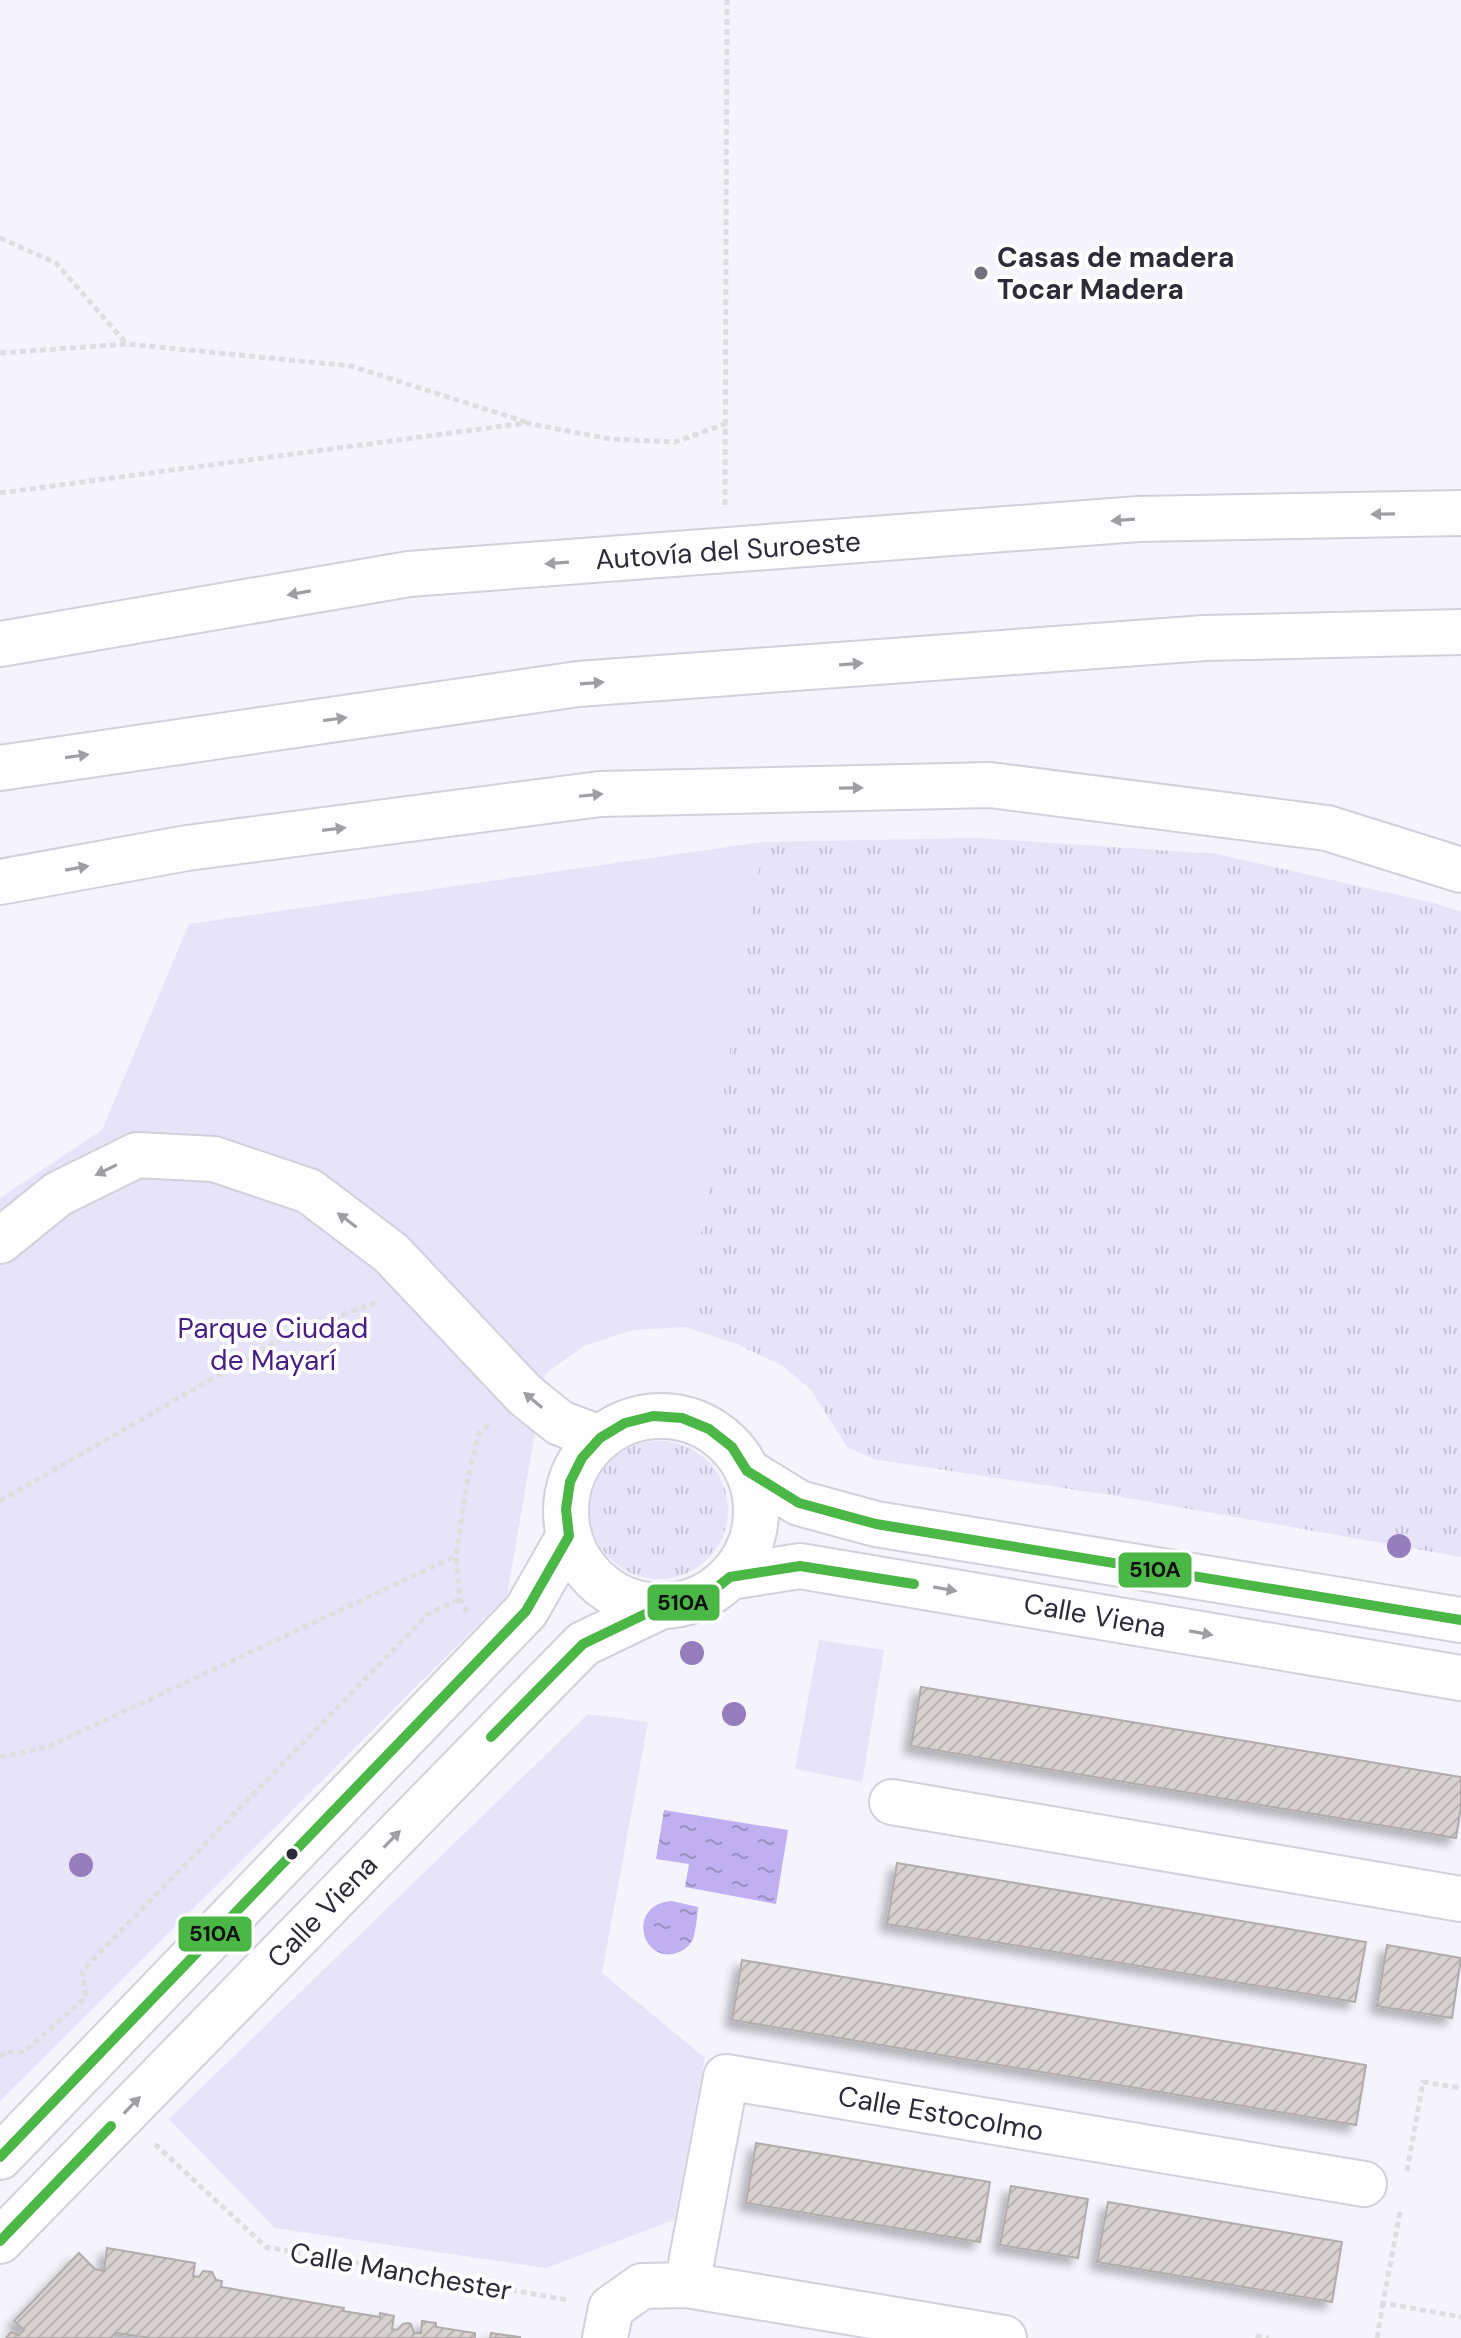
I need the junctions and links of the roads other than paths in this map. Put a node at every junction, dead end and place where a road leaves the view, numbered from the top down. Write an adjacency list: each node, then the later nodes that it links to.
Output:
1 (1461, 513): 3 (main road, Autovía del Suroeste, one-way to 3)
2 (1461, 632): 4 (main road, one-way to 2)
3 (0, 644)
4 (0, 768)
5 (1461, 870): 6 (main road, one-way to 5)
6 (0, 882)
7 (0, 1241): 8 (main road, one-way to 7)
8 (600, 1438): 9 (main road); 10 (main road)
9 (747, 1471): 11 (main road); 13 (main road, Calle Viena)
10 (569, 1536): 12 (main road); 17 (main road)
11 (730, 1577): 12 (main road); 14 (main road, Calle Viena, one-way to 14)
12 (662, 1606): 19 (main road, Calle Viena, one-way to 12)
13 (1461, 1620)
14 (1461, 1678)
15 (892, 1802): 16 (main road)
16 (1461, 1899)
17 (0, 2157)
18 (1390, 2190): 20 (main road, Calle Estocolmo)
19 (0, 2241)
20 (687, 2285): 21 (main road); 22 (main road)
21 (608, 2323)
22 (1004, 2338)

